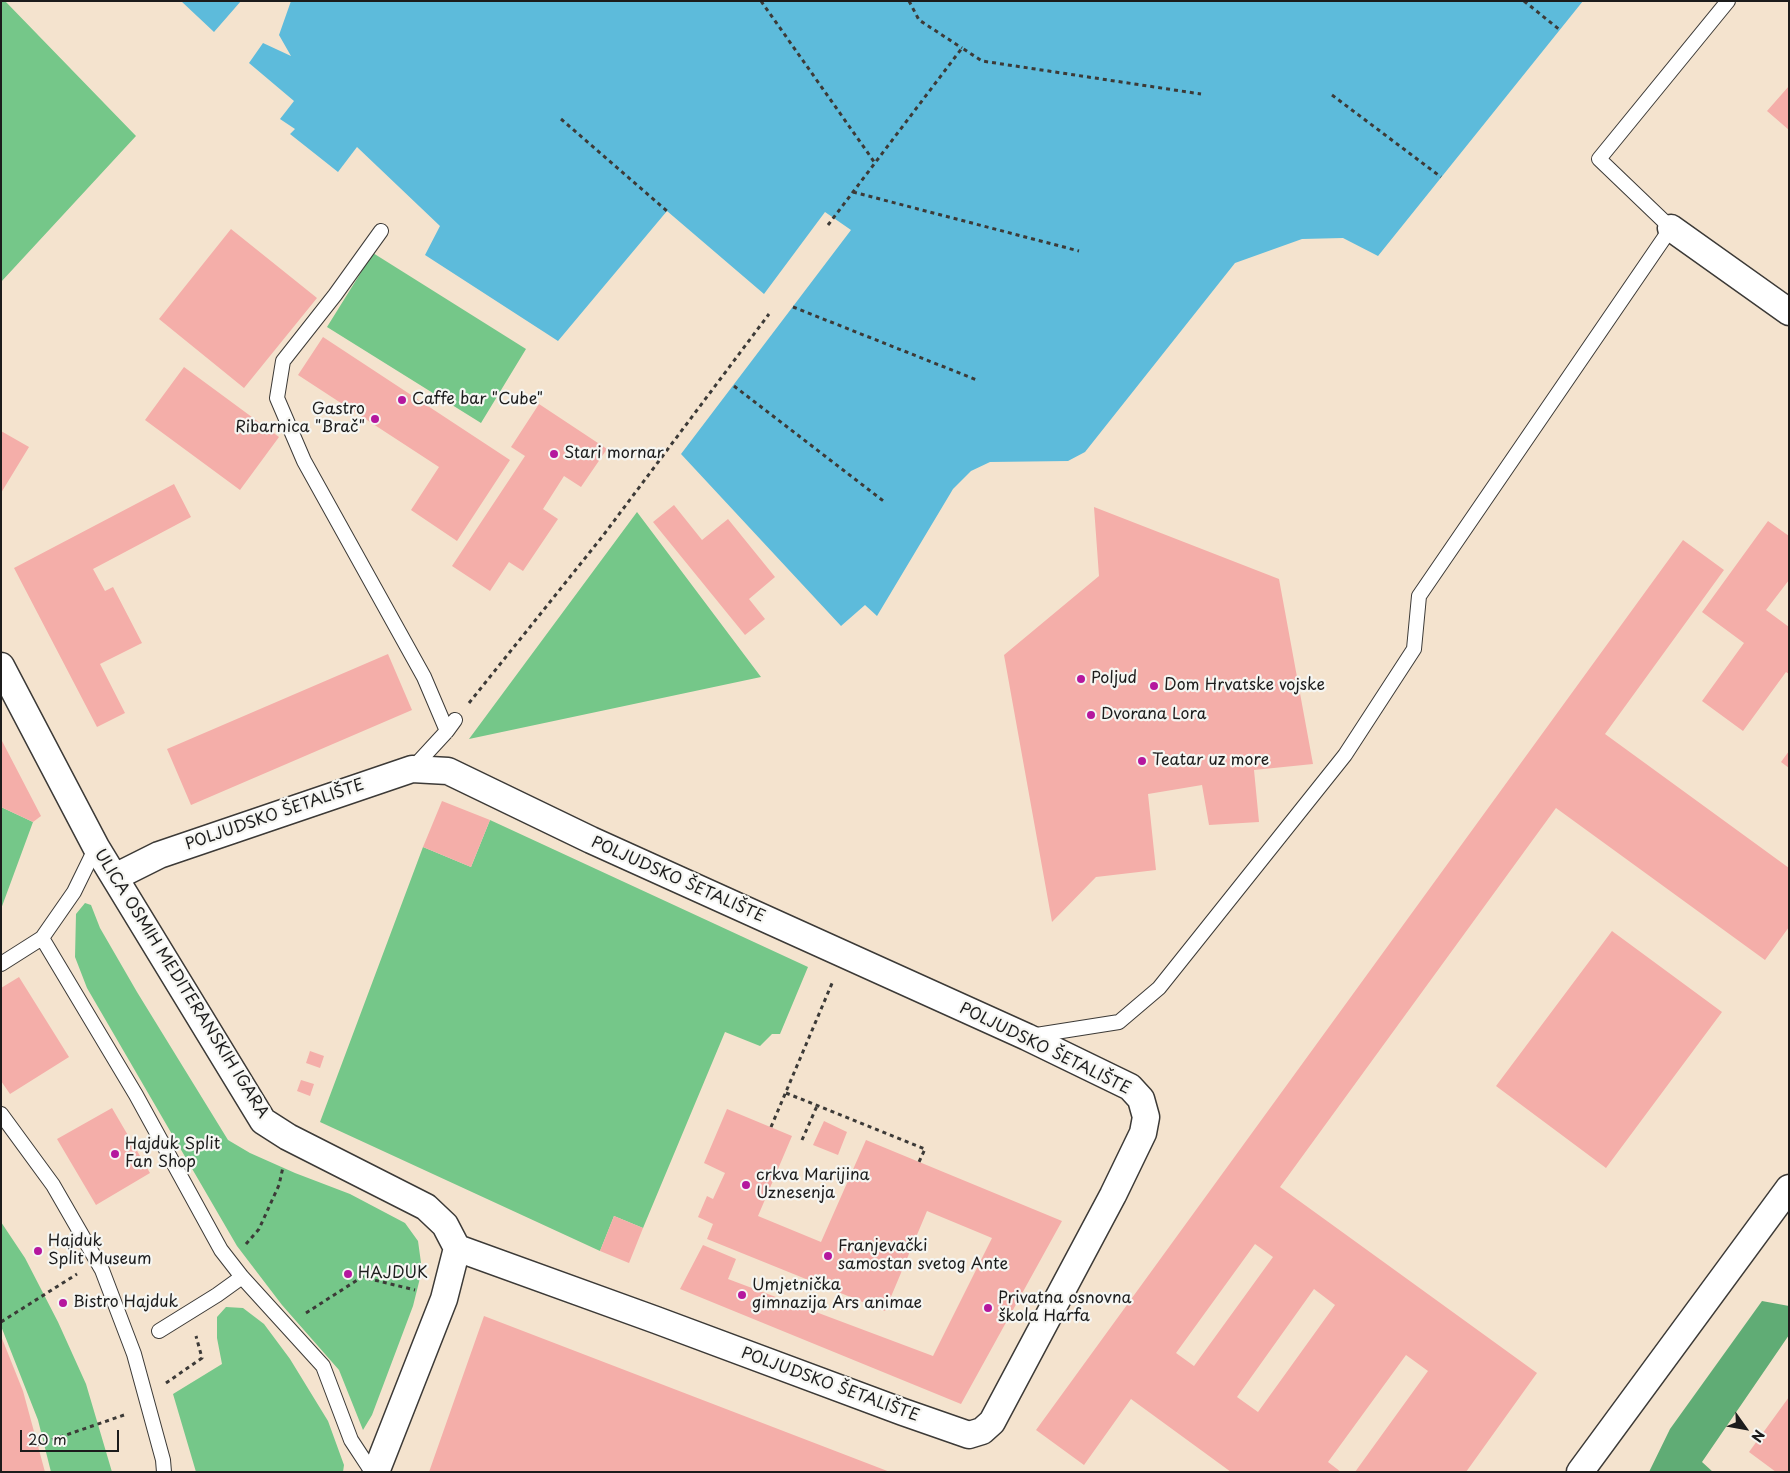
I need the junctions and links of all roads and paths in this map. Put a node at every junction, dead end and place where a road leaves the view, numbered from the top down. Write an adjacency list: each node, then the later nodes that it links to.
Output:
1 (761, 1): 10 (path)
2 (908, 1): 6 (path)
3 (1524, 1): 5 (path)
4 (1728, 1): 15 (lane)
5 (1560, 30)
6 (962, 48): 7 (path); 10 (path)
7 (1201, 94)
8 (1332, 95): 11 (path)
9 (560, 119): 13 (path)
10 (875, 163): 12 (path)
11 (1441, 178)
12 (853, 192): 14 (path); 17 (path)
13 (667, 211)
14 (828, 225)
15 (1671, 228): 19 (street); 33 (lane)
16 (381, 231): 26 (lane)
17 (1079, 251)
18 (793, 307): 21 (path)
19 (1789, 312)
20 (769, 314): 25 (path)
21 (977, 380)
22 (734, 386): 23 (path)
23 (886, 503)
24 (1, 666): 28 (street, ULICA OSMIH MEDITERANSKIH IGARA)
25 (456, 720): 26 (lane)
26 (447, 731): 27 (lane)
27 (412, 769): 29 (street, POLJUDSKO ŠETALIŠTE); 31 (street, POLJUDSKO ŠETALIŠTE)
28 (96, 847): 29 (street, ULICA OSMIH MEDITERANSKIH IGARA); 30 (lane)
29 (115, 877): 42 (street, ULICA OSMIH MEDITERANSKIH IGARA)
30 (42, 938): 32 (lane); 44 (lane)
31 (844, 955): 33 (street, POLJUDSKO ŠETALIŠTE); 34 (path)
32 (1, 964)
33 (1027, 1037): 42 (street, POLJUDSKO ŠETALIŠTE)
34 (786, 1094): 35 (path); 37 (path)
35 (816, 1106): 38 (path); 40 (path)
36 (1, 1114): 43 (lane)
37 (771, 1128)
38 (802, 1140)
39 (284, 1158): 44 (path)
40 (919, 1162)
41 (1789, 1188): 56 (street)
42 (458, 1248): 46 (street)
43 (97, 1262): 47 (path); 51 (lane)
44 (230, 1263): 45 (lane)
45 (242, 1277): 48 (lane); 49 (lane)
46 (444, 1299): 48 (path); 55 (street)
47 (1, 1322)
48 (287, 1326): 54 (lane)
49 (159, 1331)
50 (196, 1335): 51 (path)
51 (148, 1401): 52 (path); 53 (lane)
52 (38, 1444)
53 (164, 1472)
54 (372, 1472)
55 (376, 1472)
56 (1580, 1472)

